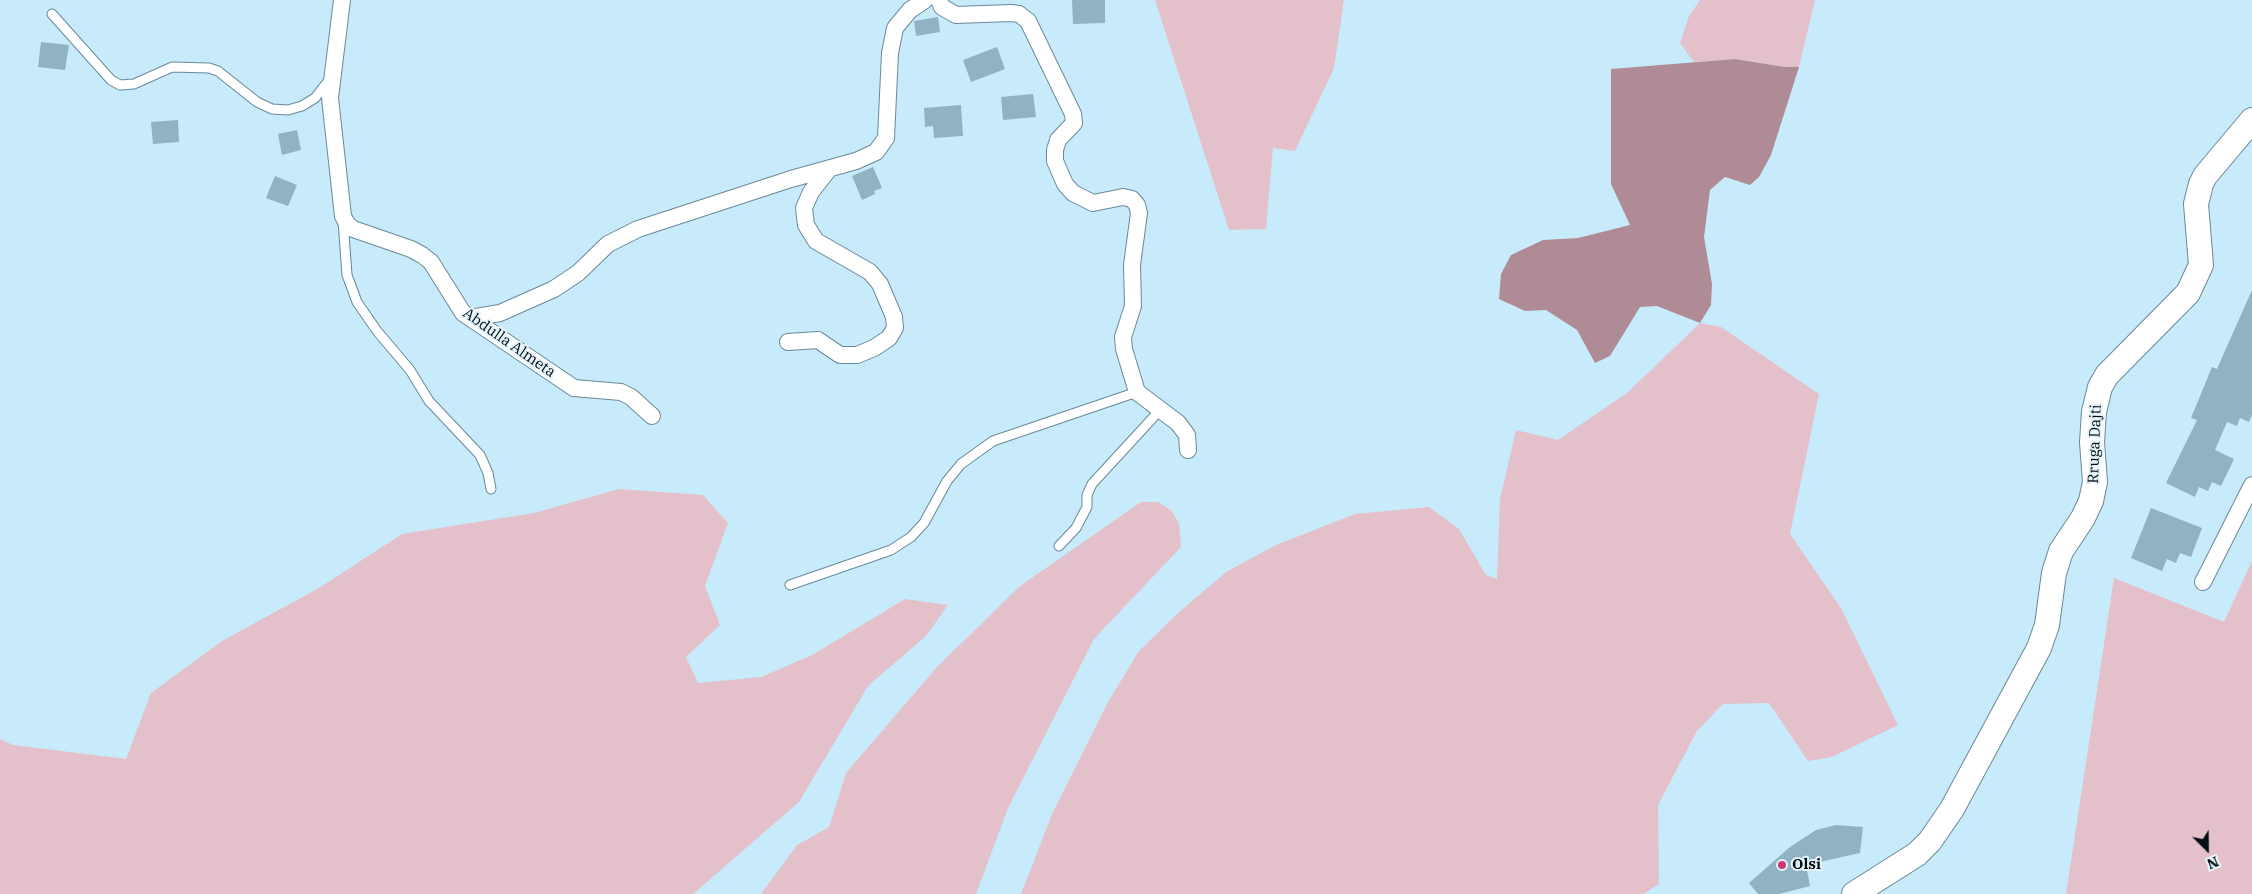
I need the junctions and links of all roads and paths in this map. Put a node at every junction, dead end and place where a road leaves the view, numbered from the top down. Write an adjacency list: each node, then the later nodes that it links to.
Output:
1 (342, 0): 5 (street)
2 (925, 0): 7 (street)
3 (939, 0): 11 (street)
4 (52, 14): 5 (lane)
5 (332, 77): 8 (street)
6 (2252, 120): 20 (main road, Rruga Dajti)
7 (829, 169): 9 (street); 10 (street)
8 (343, 216): 9 (street, Abdulla Almeta); 16 (lane)
9 (470, 318): 13 (street, Abdulla Almeta)
10 (788, 342)
11 (1137, 392): 12 (street); 19 (lane)
12 (1161, 410): 14 (street); 17 (lane)
13 (652, 416)
14 (1188, 450)
15 (2252, 485): 18 (street)
16 (491, 489)
17 (1059, 546)
18 (2202, 582)
19 (790, 585)
20 (1854, 894)

